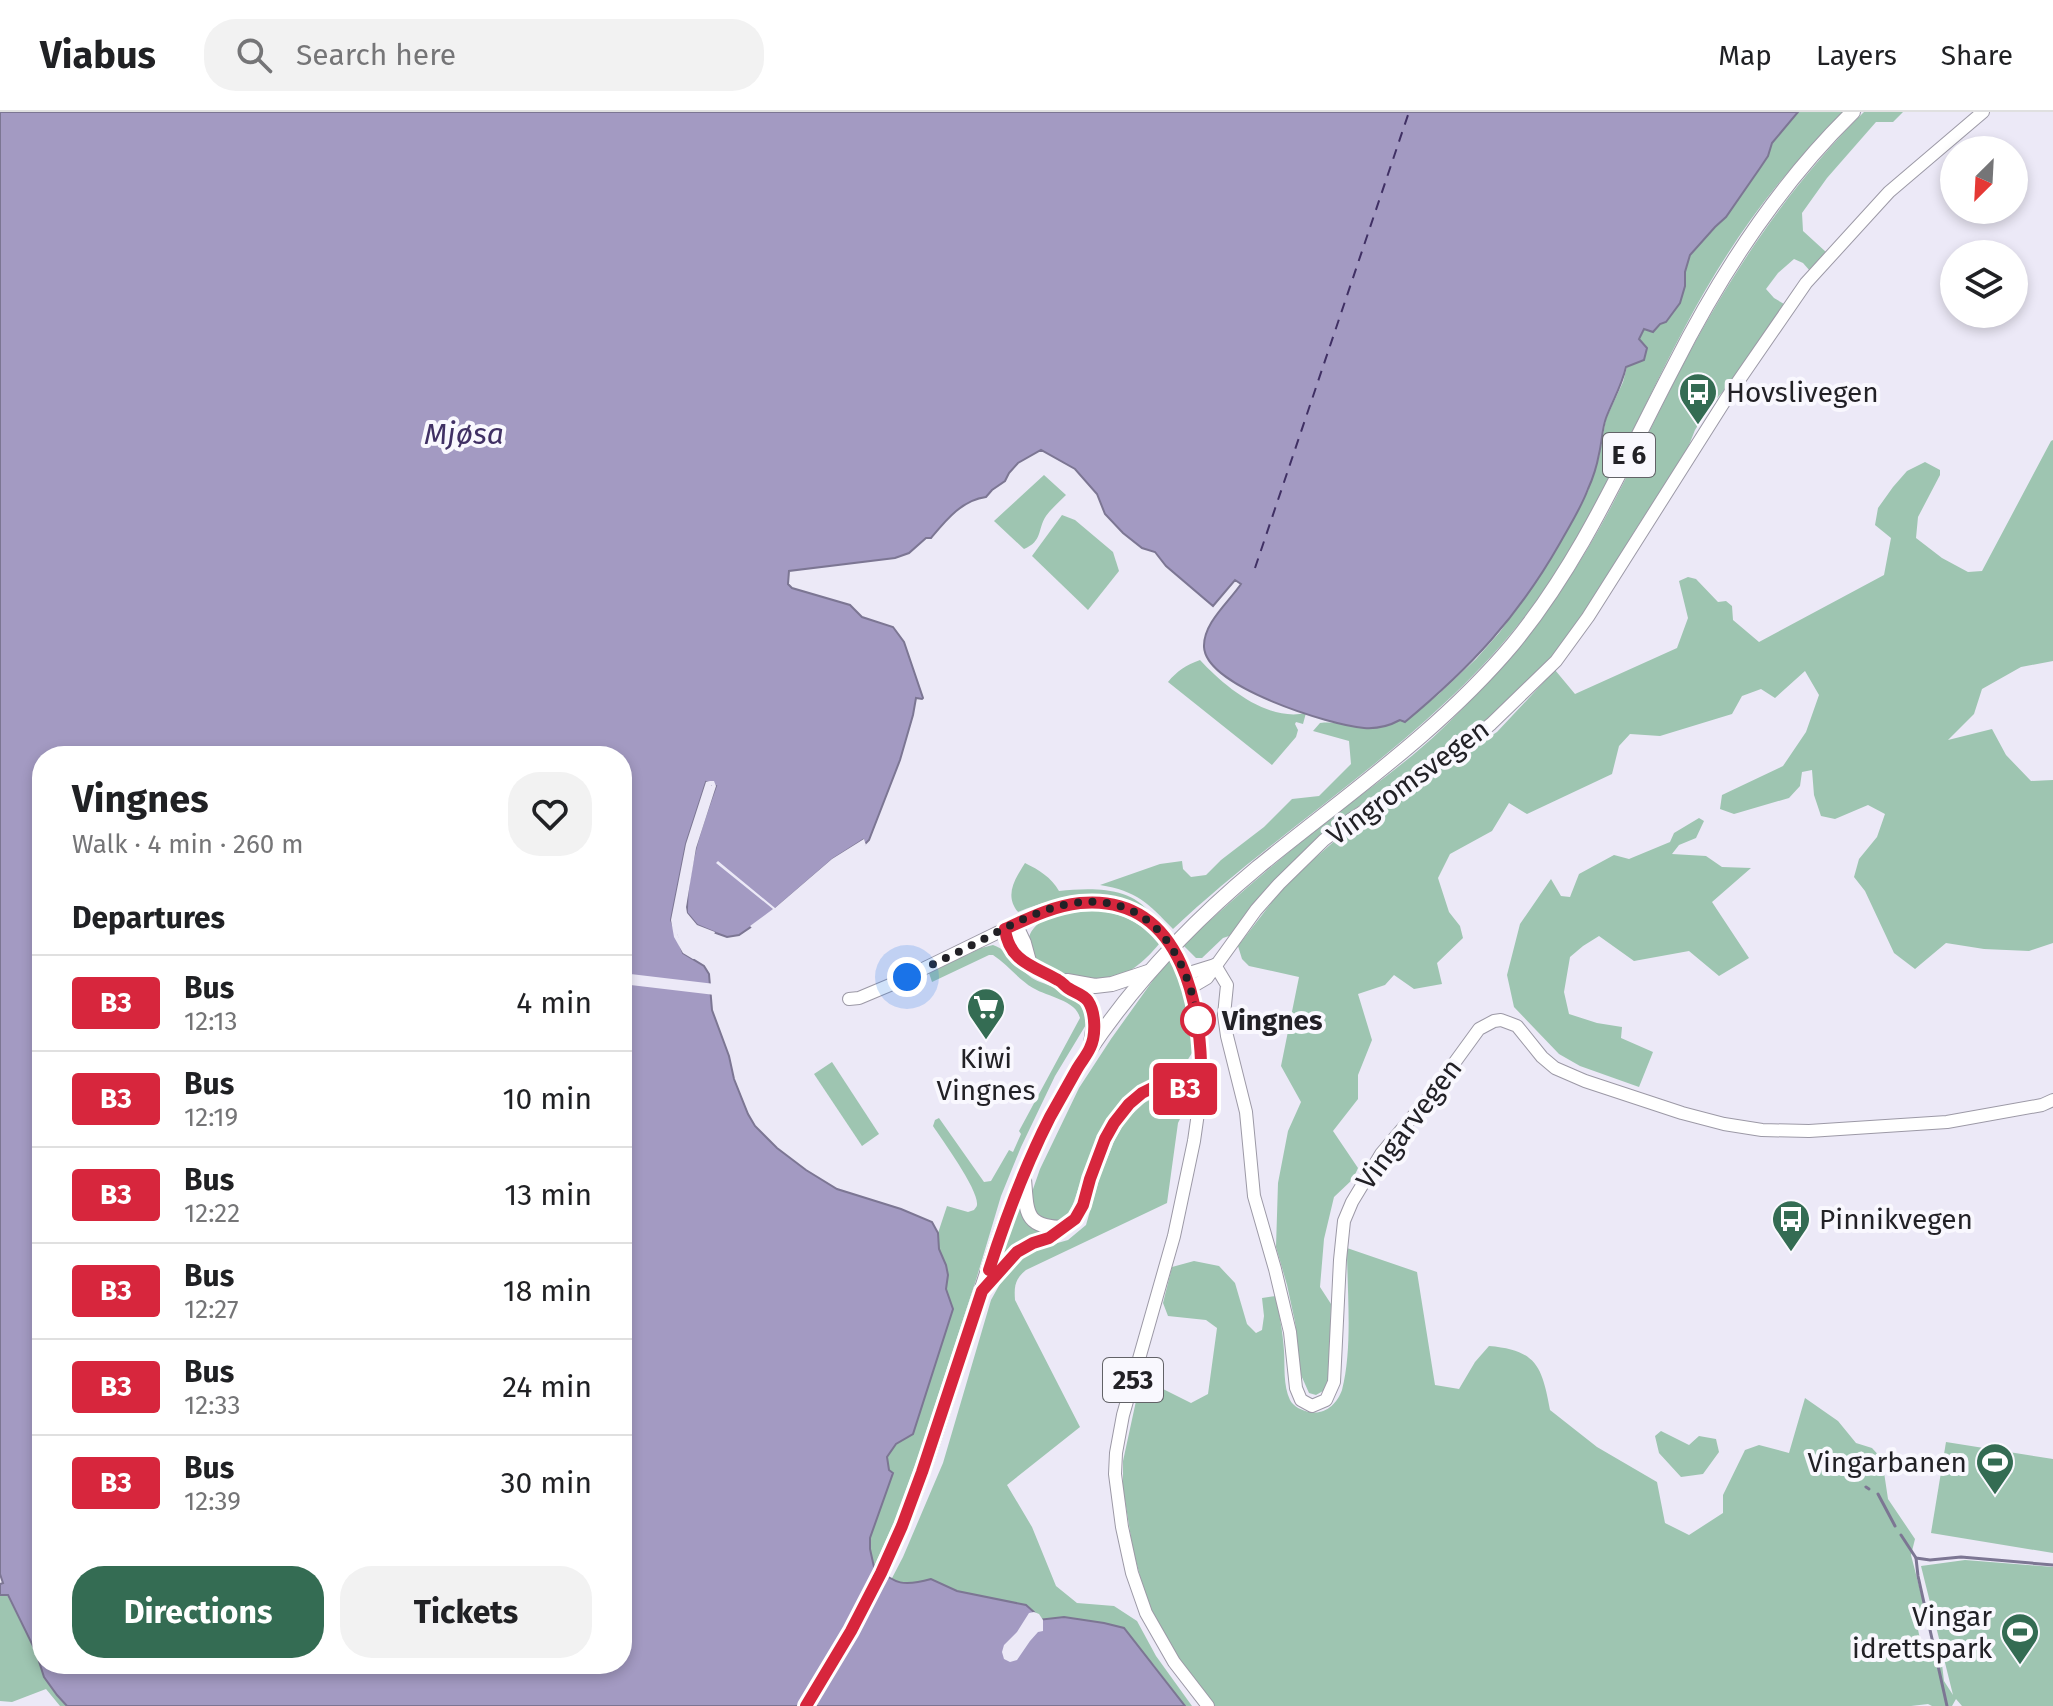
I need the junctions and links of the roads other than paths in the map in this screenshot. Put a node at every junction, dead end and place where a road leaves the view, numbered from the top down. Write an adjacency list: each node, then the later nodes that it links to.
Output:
1 (1853, 112): 5 (highway, E 6)
2 (1983, 112): 4 (main road, Vingromsvegen)
3 (1010, 926): 6 (main road, 253, bridge); 7 (highway); 9 (main road)
4 (1215, 965): 6 (main road); 8 (main road, Vingromsvegen); 14 (main road, Vingarvegen)
5 (1148, 972): 7 (highway); 10 (highway, E 6)
6 (1185, 972): 8 (main road, 253)
7 (1058, 980): 10 (highway)
8 (1190, 988): 11 (main road, 253)
9 (849, 999)
10 (1091, 1047): 15 (highway, E 6)
11 (1201, 1074): 12 (highway); 13 (main road, 253)
12 (1158, 1085): 13 (highway); 16 (highway)
13 (1201, 1092): 19 (main road, 253)
14 (2053, 1100)
15 (1023, 1176): 16 (highway); 17 (highway, E 6)
16 (1064, 1228): 17 (highway)
17 (982, 1291): 18 (highway, E 6)
18 (806, 1706)
19 (1208, 1706)

